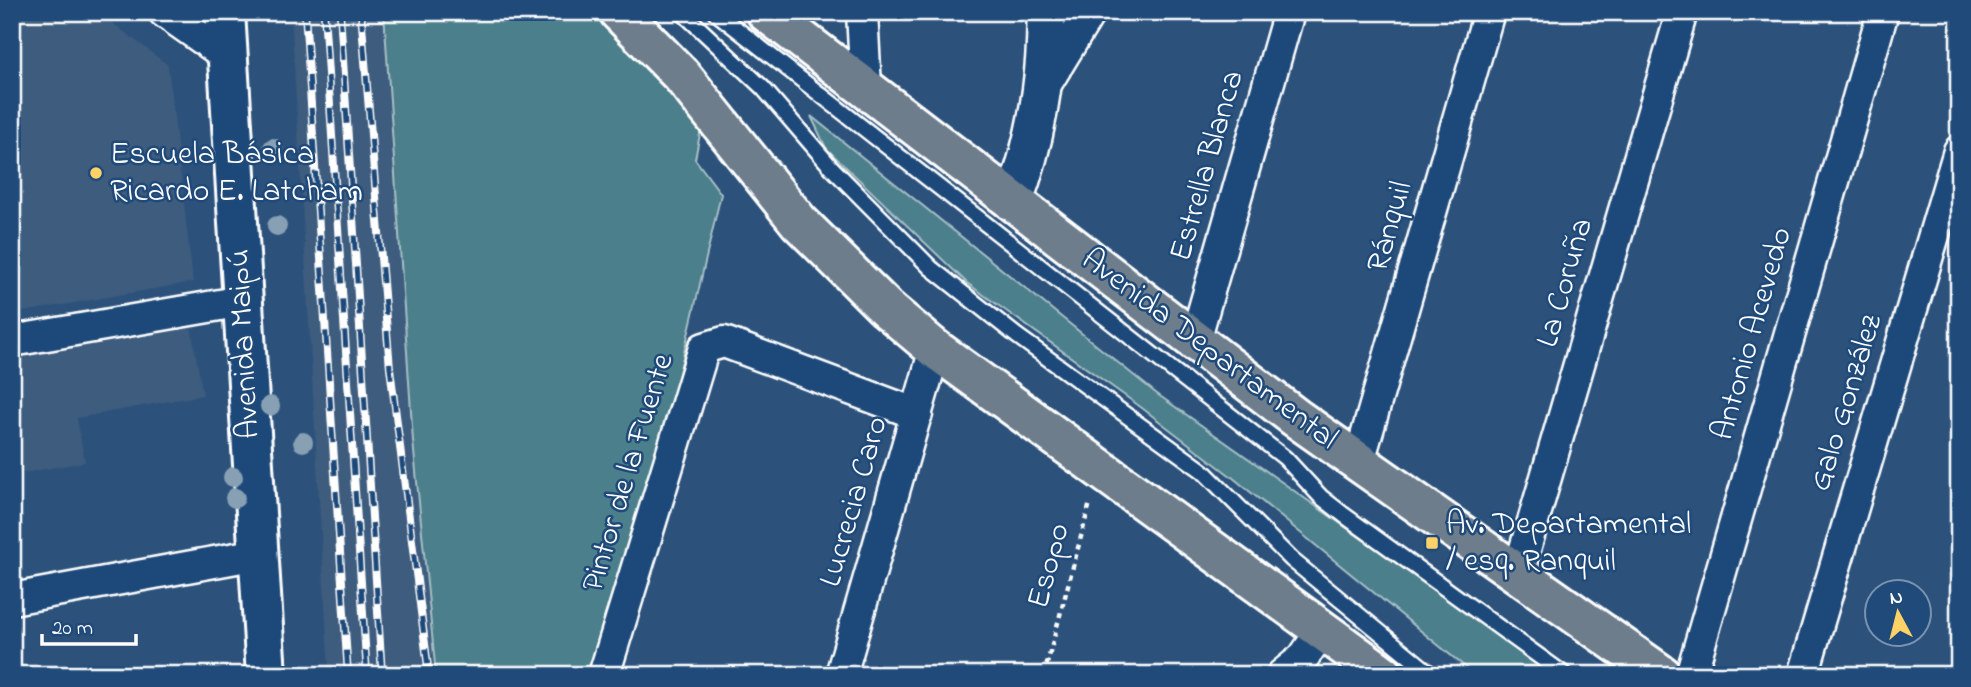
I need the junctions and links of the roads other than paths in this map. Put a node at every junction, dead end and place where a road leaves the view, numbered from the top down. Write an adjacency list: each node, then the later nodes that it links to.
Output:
1 (164, 12): 14 (street)
2 (225, 12): 14 (main road, Avenida Maipú)
3 (619, 12): 22 (main road)
4 (682, 12): 34 (lane)
5 (715, 12): 35 (lane)
6 (766, 12): 15 (main road, Avenida Departamental)
7 (862, 12): 15 (street)
8 (1046, 12): 16 (street)
9 (1090, 12): 16 (street)
10 (1289, 12): 20 (street, Estrella Blanca)
11 (1489, 12): 24 (street, Ránquil)
12 (1682, 12): 26 (street, La Coruña)
13 (1882, 12): 37 (street, Antonio Acevedo)
14 (228, 57): 19 (main road, Avenida Maipú)
15 (866, 88): 18 (main road, Avenida Departamental)
16 (1041, 93): 18 (street)
17 (1959, 151): 38 (street, Galo González)
18 (1013, 202): 20 (main road, Avenida Departamental)
19 (243, 301): 21 (street); 25 (main road, Avenida Maipú)
20 (1195, 340): 24 (main road, Avenida Departamental)
21 (12, 341)
22 (935, 349): 23 (street, Lucrecia Caro); 28 (main road)
23 (917, 414): 30 (street, Pintor de la Fuente); 31 (street, Lucrecia Caro)
24 (1360, 461): 26 (main road, Avenida Departamental)
25 (258, 554): 27 (street); 29 (main road, Avenida Maipú)
26 (1518, 573): 36 (main road, Avenida Departamental)
27 (12, 599)
28 (1322, 630): 32 (street); 33 (main road)
29 (266, 675)
30 (604, 675)
31 (841, 675)
32 (1282, 675)
33 (1384, 675)
34 (1432, 675)
35 (1565, 675)
36 (1662, 675)
37 (1691, 675)
38 (1803, 675)

